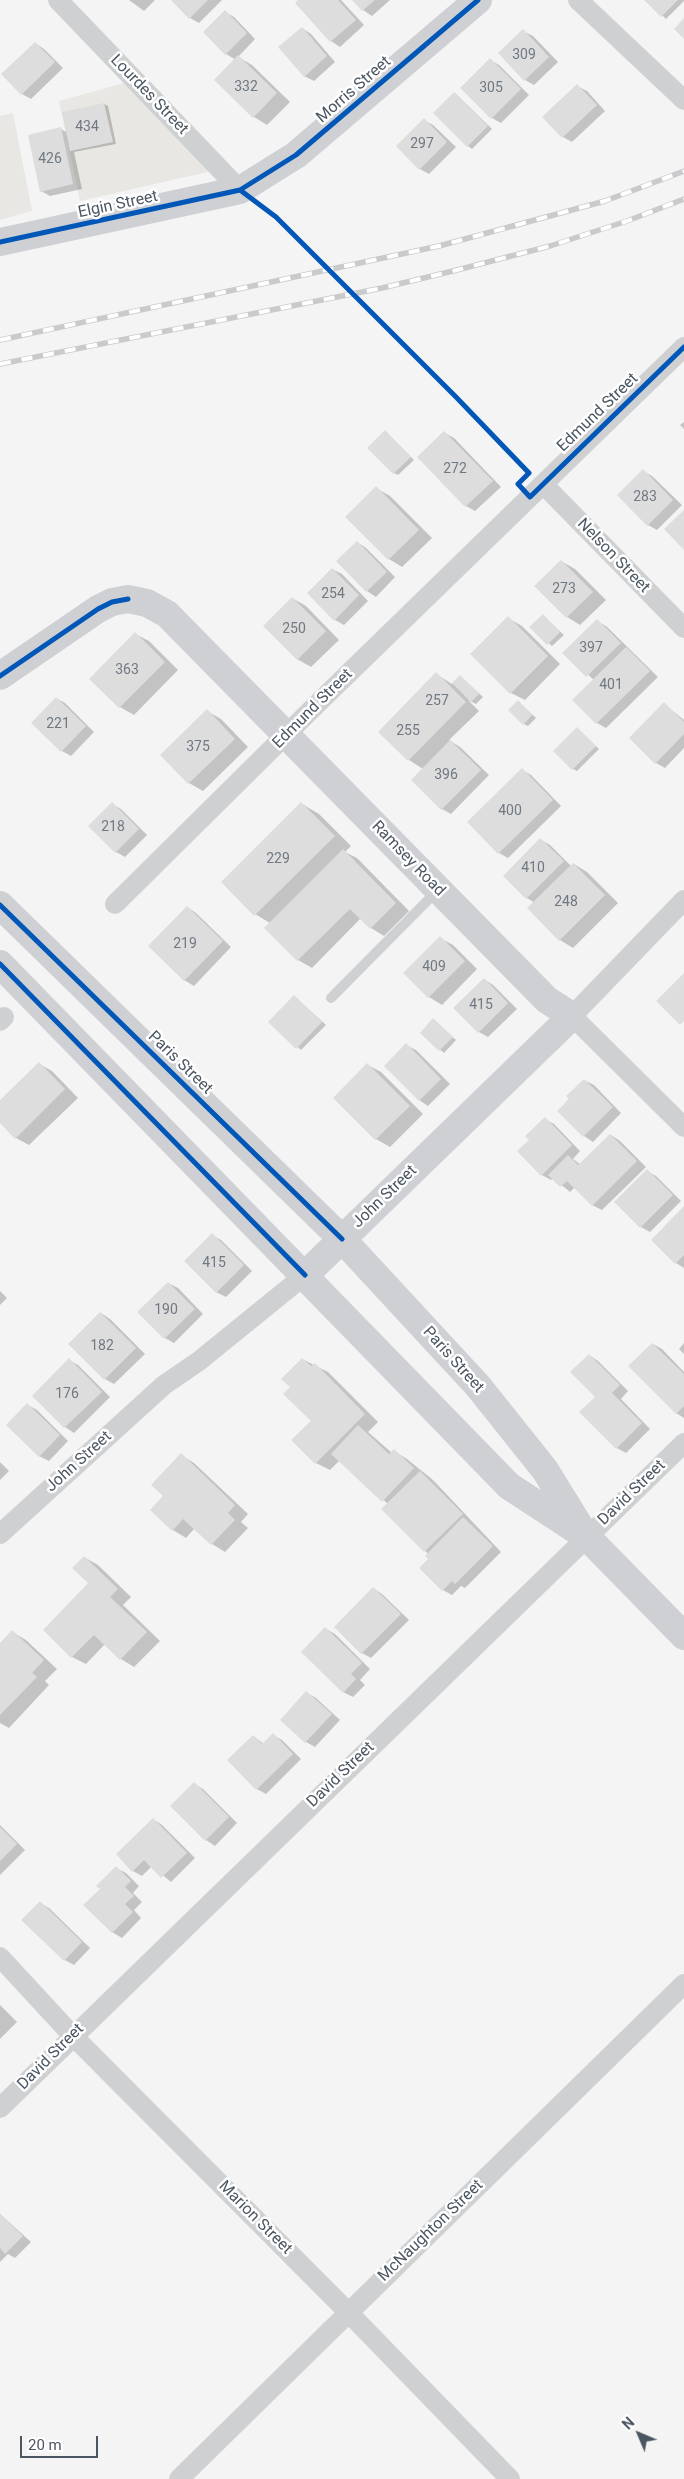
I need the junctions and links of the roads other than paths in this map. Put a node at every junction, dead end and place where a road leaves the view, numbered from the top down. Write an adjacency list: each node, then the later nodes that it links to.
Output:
1 (58, 0): 5 (street, Lourdes Street)
2 (478, 0): 5 (main road, Morris Street)
3 (578, 0): 4 (street)
4 (684, 100)
5 (240, 190): 6 (main road, Elgin Street)
6 (0, 242)
7 (684, 347): 8 (street, Edmund Street)
8 (542, 484): 9 (street, Nelson Street); 11 (street, Edmund Street)
9 (684, 628)
10 (0, 676): 11 (main road, Ramsey Road)
11 (286, 734): 12 (main road, Ramsey Road); 14 (street, Edmund Street)
12 (439, 890): 17 (lane); 18 (main road, Ramsey Road)
13 (684, 900): 18 (street, John Street)
14 (115, 904)
15 (0, 905): 20 (main road, Paris Street)
16 (0, 964): 21 (main road, Paris Street)
17 (331, 998)
18 (572, 1016): 19 (street, Ramsey Road); 20 (main road, John Street)
19 (684, 1127)
20 (342, 1239): 21 (main road, John Street); 24 (main road, Paris Street)
21 (305, 1275): 23 (street, John Street); 24 (main road, Paris Street)
22 (684, 1443): 24 (street, David Street)
23 (0, 1534)
24 (587, 1537): 25 (main road, Paris Street); 28 (street, David Street)
25 (684, 1636)
26 (0, 1957): 28 (street, Marion Street)
27 (684, 1984): 30 (street, McNaughton Street)
28 (72, 2035): 29 (street, David Street); 30 (street, Marion Street)
29 (0, 2108)
30 (348, 2312): 31 (street, McNaughton Street); 32 (street, Marion Street)
31 (179, 2479)
32 (510, 2479)

